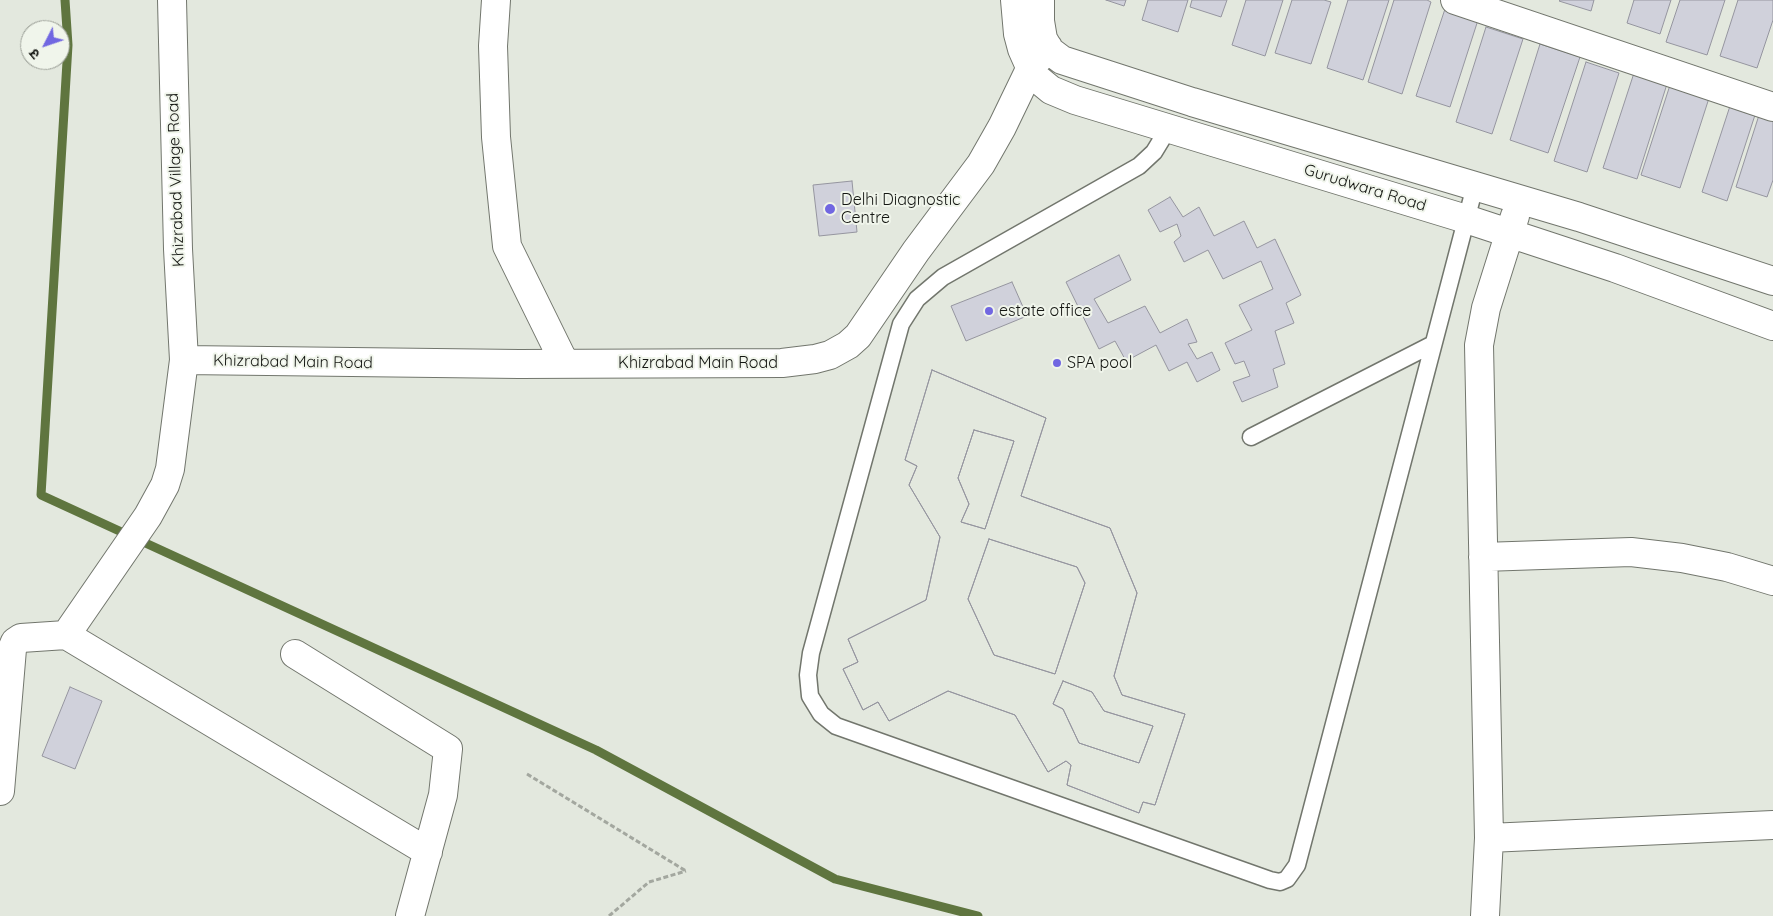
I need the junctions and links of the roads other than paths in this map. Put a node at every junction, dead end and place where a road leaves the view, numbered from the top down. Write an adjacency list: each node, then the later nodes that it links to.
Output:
1 (172, 0): 17 (street, Khizrabad Village Road)
2 (496, 0): 18 (street)
3 (1015, 0): 7 (street, Gurudwara Road)
4 (1040, 0): 6 (street)
5 (1455, 0): 8 (street)
6 (1048, 47): 7 (street, Khizrabad Main Road); 10 (street)
7 (1030, 69): 9 (street, Gurudwara Road); 18 (street, Khizrabad Main Road)
8 (1773, 107)
9 (1168, 128): 12 (street, Gurudwara Road); 16 (lane)
10 (1475, 186): 11 (street); 12 (lane)
11 (1519, 200): 13 (street); 14 (street)
12 (1466, 219): 13 (street, Gurudwara Road); 16 (lane)
13 (1510, 234): 15 (street, Gurudwara Road); 20 (street)
14 (1773, 281)
15 (1773, 326)
16 (1433, 344): 19 (lane)
17 (184, 360): 18 (street, Khizrabad Main Road); 22 (street, Khizrabad Village Road)
18 (565, 364)
19 (1251, 438)
20 (1483, 557): 21 (street); 26 (street)
21 (1773, 581)
22 (66, 635): 24 (street); 27 (street)
23 (295, 654): 27 (street)
24 (0, 791)
25 (1773, 825): 26 (street)
26 (1489, 838): 29 (street)
27 (428, 852): 28 (street)
28 (410, 916)
29 (1485, 916)

